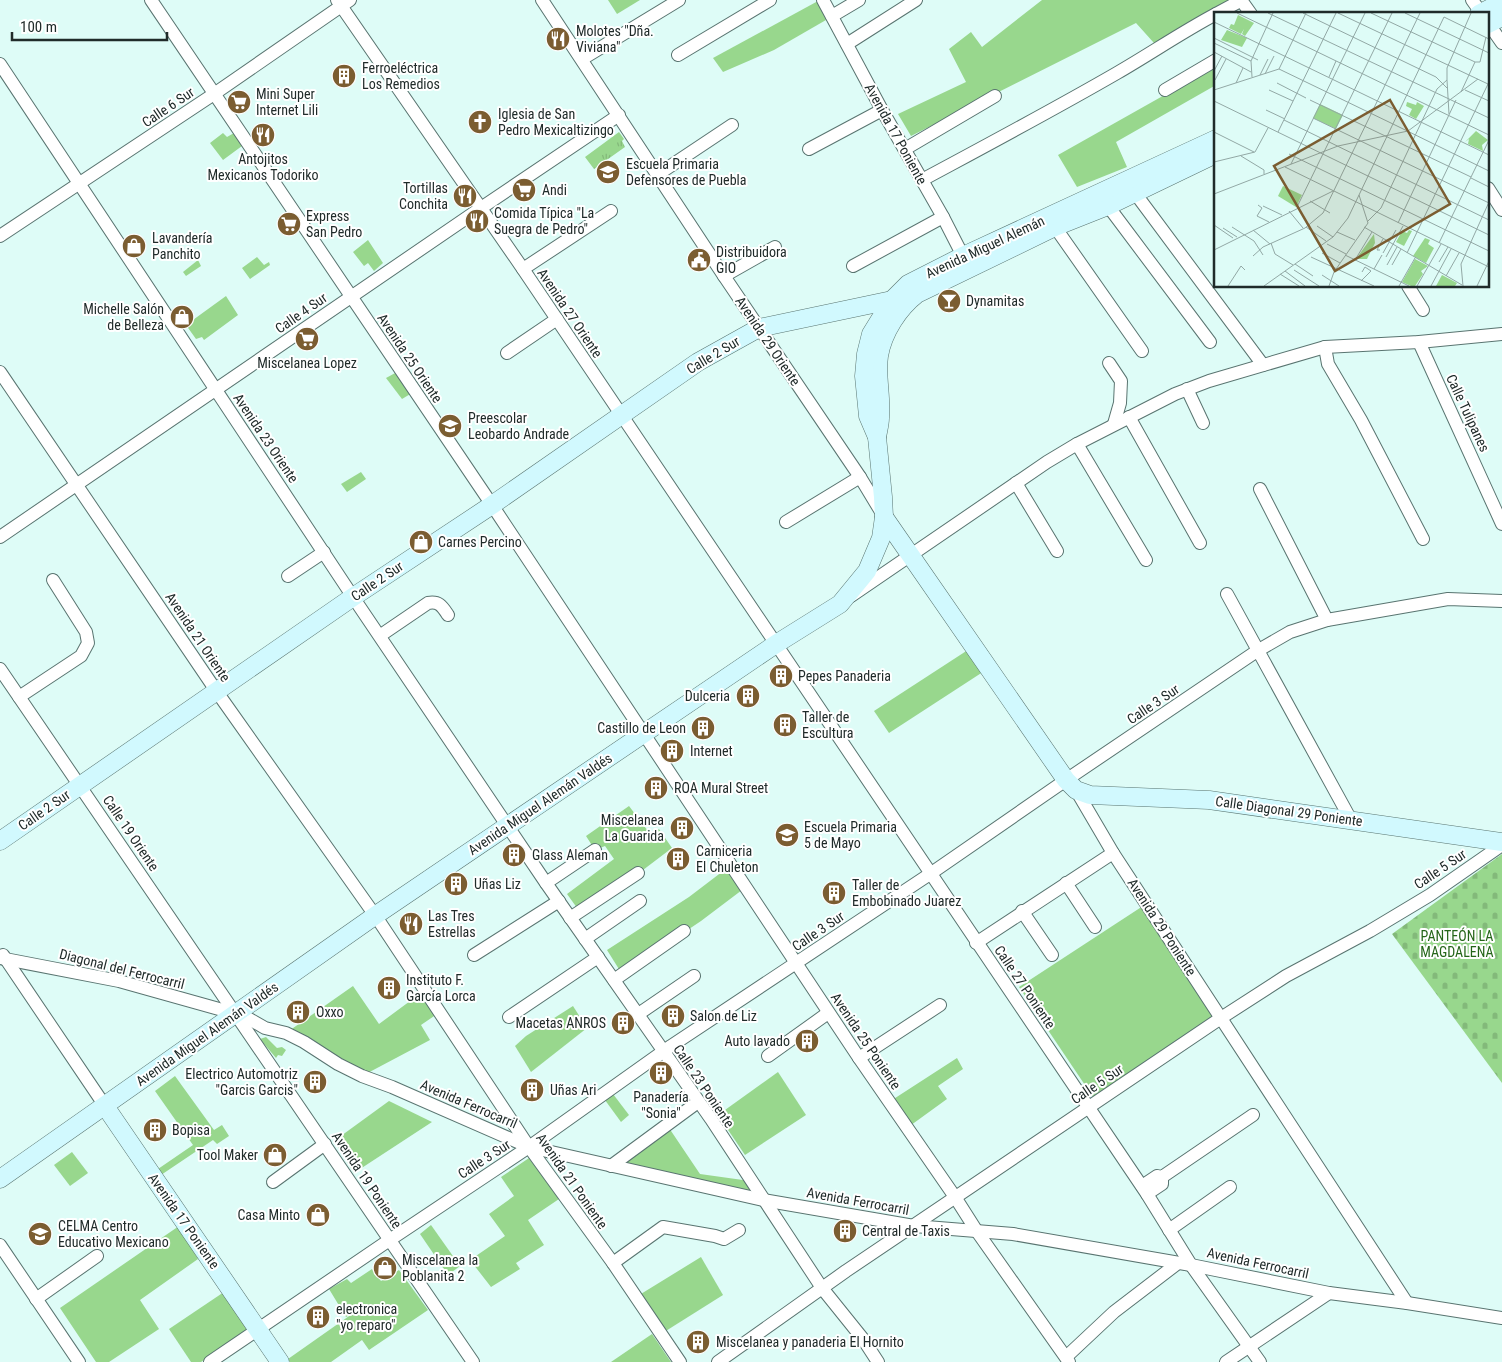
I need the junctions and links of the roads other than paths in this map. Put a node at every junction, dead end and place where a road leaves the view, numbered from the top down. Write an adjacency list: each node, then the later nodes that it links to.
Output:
1 (151, 0): 24 (street, Avenida 25 Oriente)
2 (542, 0): 20 (street, Avenida 29 Oriente)
3 (679, 0): 20 (street)
4 (770, 0): 19 (street)
5 (823, 0): 15 (street, Avenida 17 Poniente)
6 (859, 0): 15 (street)
7 (916, 0): 18 (street)
8 (1241, 0): 11 (street); 12 (street)
9 (342, 2): 24 (street, Calle 6 Sur); 39 (street, Avenida 27 Oriente)
10 (1502, 2): 13 (main road)
11 (1220, 12)
12 (1250, 12)
13 (1490, 12)
14 (1214, 15): 34 (street)
15 (832, 16): 18 (street, Avenida 17 Poniente)
16 (1490, 24): 17 (street)
17 (1502, 42)
18 (847, 44): 26 (street, Avenida 17 Poniente)
19 (678, 55)
20 (582, 59): 27 (street, Avenida 29 Oriente)
21 (1214, 61): 23 (street)
22 (0, 64): 35 (street, Avenida 23 Oriente)
23 (1165, 90)
24 (214, 94): 35 (street, Calle 6 Sur); 51 (street, Avenida 25 Oriente)
25 (995, 96): 31 (street)
26 (882, 110): 30 (street); 31 (street, Avenida 17 Poniente)
27 (619, 115): 33 (street, Avenida 29 Oriente); 39 (street, Calle 4 Sur)
28 (732, 125): 33 (street)
29 (1214, 141): 46 (main road, Avenida Miguel Alemán)
30 (809, 149)
31 (905, 149): 34 (street, Avenida 17 Poniente)
32 (1214, 155): 37 (main road, Avenida Miguel Alemán)
33 (657, 175): 49 (street, Avenida 29 Oriente)
34 (922, 180): 42 (street, Avenida 17 Poniente)
35 (79, 184): 44 (street, Calle 6 Sur); 66 (street, Avenida 23 Oriente)
36 (1490, 191): 40 (street)
37 (1135, 193): 38 (main road, Avenida Miguel Alemán); 63 (street)
38 (1108, 206): 43 (main road, Avenida Miguel Alemán); 57 (street)
39 (481, 208): 48 (street, Avenida 27 Oriente); 51 (street, Calle 4 Sur)
40 (1502, 210)
41 (611, 211): 48 (street)
42 (943, 217): 46 (street, Avenida 17 Poniente); 47 (street)
43 (1055, 227): 46 (main road, Avenida Miguel Alemán); 60 (street)
44 (0, 236)
45 (775, 247): 49 (street)
46 (966, 262): 52 (main road, Avenida Miguel Alemán)
47 (853, 266)
48 (523, 269): 54 (street, Avenida 27 Oriente)
49 (724, 276): 55 (street, Avenida 29 Oriente)
50 (1409, 288): 53 (street)
51 (350, 297): 66 (street, Calle 4 Sur); 76 (street, Avenida 25 Oriente)
52 (900, 301): 55 (main road, Calle 2 Sur); 77 (main road, Avenida Miguel Alemán)
53 (1423, 310)
54 (557, 319): 61 (street); 67 (street, Avenida 27 Oriente)
55 (759, 328): 67 (main road, Calle 2 Sur); 72 (street, Avenida 29 Oriente)
56 (1502, 334): 58 (street, Avenida Miguel Alemán Valdés)
57 (1210, 342)
58 (1419, 342): 59 (street, Avenida Miguel Alemán Valdés); 79 (street, Calle Tulipanes)
59 (1325, 347): 63 (street, Avenida Miguel Alemán Valdés); 81 (street)
60 (1142, 351)
61 (506, 353)
62 (1110, 363): 70 (street)
63 (1263, 365): 65 (street, Avenida Miguel Alemán Valdés)
64 (1, 375): 74 (street, Avenida 21 Oriente)
65 (1187, 389): 68 (street, Avenida Miguel Alemán Valdés); 69 (street)
66 (216, 390): 74 (street, Calle 4 Sur); 84 (street, Avenida 23 Oriente)
67 (622, 416): 76 (main road, Calle 2 Sur); 96 (street, Avenida 27 Oriente)
68 (1129, 417): 70 (street, Avenida Miguel Alemán Valdés); 82 (street)
69 (1203, 423)
70 (1114, 424): 71 (street, Avenida Miguel Alemán Valdés)
71 (1077, 444): 73 (street, Avenida Miguel Alemán Valdés); 86 (street)
72 (860, 477): 77 (street, Avenida 29 Oriente); 78 (street)
73 (1016, 482): 83 (street); 85 (street, Avenida Miguel Alemán Valdés)
74 (77, 484): 80 (street, Calle 4 Sur); 99 (street, Avenida 21 Oriente)
75 (1260, 490): 94 (street)
76 (492, 505): 90 (main road, Calle 2 Sur); 101 (street, Avenida 25 Oriente)
77 (884, 517): 85 (main road, Avenida 29 Oriente); 92 (main road, Avenida Miguel Alemán)
78 (786, 522)
79 (1502, 524)
80 (0, 536)
81 (1423, 539)
82 (1200, 543)
83 (1057, 551)
84 (324, 552): 87 (street); 90 (street, Avenida 23 Oriente)
85 (912, 556): 92 (street, Avenida Miguel Alemán Valdés); 102 (main road, Avenida 29 Poniente)
86 (1146, 560)
87 (288, 576)
88 (53, 580): 100 (street)
89 (1227, 594): 97 (street)
90 (353, 597): 95 (street, Avenida 23 Oriente); 99 (main road, Calle 2 Sur)
91 (1502, 601): 94 (street, Calle 3 Sur)
92 (840, 604): 96 (main road, Avenida Miguel Alemán Valdés)
93 (448, 614): 95 (street)
94 (1327, 620): 97 (street, Calle 3 Sur)
95 (381, 636): 105 (street, Avenida 23 Oriente)
96 (776, 644): 101 (main road, Avenida Miguel Alemán Valdés); 111 (street, Calle 27 Poniente)
97 (1258, 651): 102 (street, Calle 3 Sur); 104 (street)
98 (0, 669): 100 (street, Calle 19 Oriente)
99 (217, 692): 103 (main road, Calle 2 Sur); 117 (street, Avenida 21 Oriente)
100 (19, 697): 103 (street, Calle 19 Oriente)
101 (644, 733): 105 (main road, Avenida Miguel Alemán Valdés); 127 (street, Avenida 25 Poniente)
102 (1071, 785): 104 (main road, Calle Diagonal 29 Poniente); 109 (street, Avenida 29 Poniente); 111 (street, Calle 3 Sur)
103 (80, 786): 106 (main road, Calle 2 Sur); 132 (street, Calle 19 Oriente)
104 (1352, 820): 107 (main road, Calle Diagonal 29 Poniente)
105 (508, 826): 112 (street, Calle 23 Poniente); 117 (main road, Avenida Miguel Alemán Valdés)
106 (0, 841)
107 (1502, 843): 135 (street, Calle 5 Sur)
108 (595, 850): 112 (street)
109 (1113, 853): 113 (street); 135 (street, Avenida 29 Poniente)
110 (638, 873): 118 (street)
111 (930, 874): 122 (street, Calle 27 Poniente); 127 (street, Calle 3 Sur)
112 (546, 883): 114 (street, Calle 23 Poniente)
113 (1066, 883): 116 (street); 119 (street)
114 (558, 901): 118 (street, Calle 23 Poniente); 123 (street)
115 (640, 901): 121 (street)
116 (1022, 911): 122 (street); 124 (street)
117 (376, 915): 132 (main road, Avenida Miguel Alemán Valdés); 144 (street, Avenida 21 Poniente)
118 (570, 918): 121 (street, Calle 23 Poniente)
119 (1095, 927)
120 (684, 931): 129 (street)
121 (585, 939): 126 (street, Calle 23 Poniente)
122 (976, 943): 141 (street, Calle 27 Poniente)
123 (474, 955)
124 (1052, 955)
125 (2, 956): 132 (street, Diagonal del Ferrocarril); 140 (street)
126 (598, 958): 129 (street, Calle 23 Poniente); 134 (street)
127 (796, 963): 131 (street, Avenida 25 Poniente); 136 (street, Calle 3 Sur)
128 (694, 976): 133 (street)
129 (614, 980): 133 (street, Calle 23 Poniente)
130 (940, 1005): 138 (street)
131 (828, 1013): 137 (street); 138 (street, Avenida 25 Poniente)
132 (236, 1014): 140 (main road, Avenida Miguel Alemán Valdés); 143 (street, Avenida 19 Poniente); 144 (street, Avenida Ferrocarril)
133 (637, 1015): 136 (street, Calle 23 Poniente)
134 (509, 1017)
135 (1221, 1018): 141 (street, Calle 5 Sur); 165 (street, Avenida 29 Poniente)
136 (662, 1052): 139 (street, Calle 23 Poniente); 144 (street, Calle 3 Sur)
137 (768, 1056)
138 (859, 1058): 150 (street, Avenida 25 Poniente)
139 (698, 1102): 145 (street); 151 (street, Calle 23 Poniente)
140 (105, 1106): 146 (main road, Avenida Miguel Alemán Valdés); 167 (main road, Avenida 17 Poniente)
141 (1089, 1108): 149 (street, Calle 27 Poniente); 150 (street, Calle 5 Sur)
142 (1254, 1115): 149 (street)
143 (325, 1144): 147 (street); 156 (street, Avenida 19 Poniente)
144 (530, 1147): 145 (street, Avenida Ferrocarril); 156 (street, Calle 3 Sur); 159 (street, Avenida 21 Poniente)
145 (611, 1166): 151 (street, Avenida Ferrocarril)
146 (0, 1179)
147 (273, 1182)
148 (1230, 1187): 155 (street)
149 (1144, 1190): 155 (street, Calle 27 Poniente)
150 (955, 1197): 152 (street, Calle 5 Sur); 154 (street, Avenida 25 Poniente)
151 (763, 1200): 152 (street, Avenida Ferrocarril); 162 (street, Calle 23 Poniente)
152 (914, 1226): 154 (street, Avenida Ferrocarril); 162 (street, Calle 5 Sur)
153 (739, 1230): 159 (street)
154 (976, 1230): 160 (street, Avenida Ferrocarril); 169 (street, Avenida 25 Poniente)
155 (1169, 1230): 161 (street, Calle 27 Poniente)
156 (390, 1239): 167 (street, Calle 3 Sur); 173 (street, Avenida 19 Poniente)
157 (0, 1246): 164 (street)
158 (97, 1256): 164 (street)
159 (613, 1263): 174 (street, Avenida 21 Poniente)
160 (1178, 1263): 161 (street, Avenida Ferrocarril); 169 (street)
161 (1191, 1265): 163 (street, Avenida Ferrocarril); 168 (street, Calle 27 Poniente)
162 (822, 1288): 175 (street, Calle 5 Sur); 176 (street, Calle 23 Poniente)
163 (1329, 1293): 165 (street, Avenida Ferrocarril); 168 (street)
164 (36, 1298): 170 (street)
165 (1407, 1303): 166 (street, Avenida Ferrocarril)
166 (1502, 1318)
167 (258, 1329): 171 (street, Calle 3 Sur); 172 (main road, Avenida 17 Poniente)
168 (1249, 1347): 177 (street); 178 (street, Calle 27 Poniente)
169 (1068, 1359)
170 (79, 1362)
171 (210, 1362)
172 (280, 1362)
173 (473, 1362)
174 (680, 1362)
175 (718, 1362)
176 (878, 1362)
177 (1226, 1362)
178 (1260, 1362)

